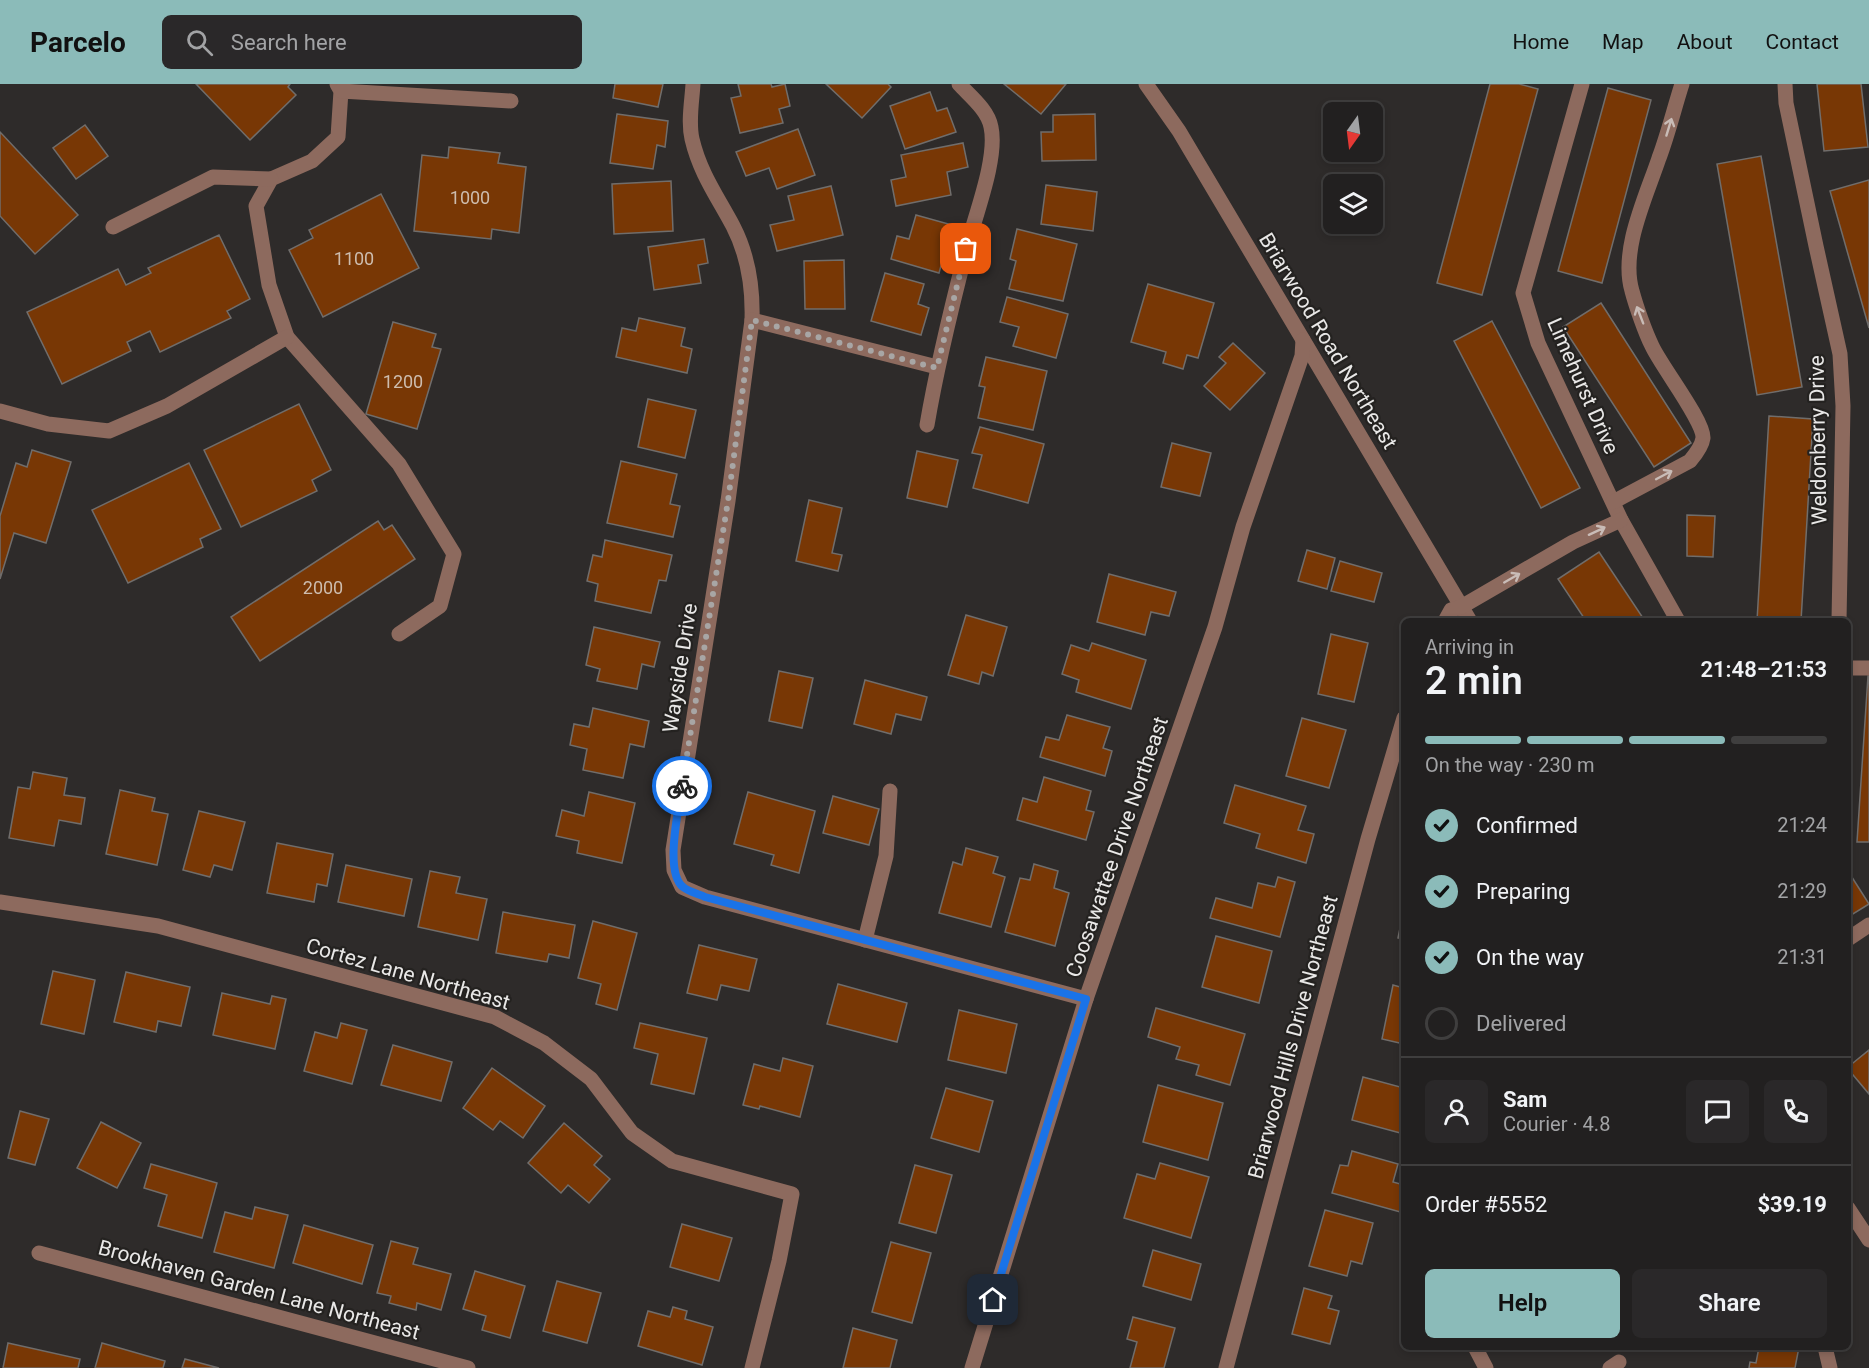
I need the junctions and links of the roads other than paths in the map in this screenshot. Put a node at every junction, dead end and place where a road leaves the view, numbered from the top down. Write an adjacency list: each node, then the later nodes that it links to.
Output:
1 (693, 84): 11 (street, Wayside Drive)
2 (958, 84): 14 (street)
3 (1146, 84): 13 (street, Briarwood Road Northeast)
4 (1582, 84): 17 (street, Limehurst Drive)
5 (1682, 84): 17 (street, one-way to 5)
6 (1785, 84): 23 (street, Weldonberry Drive)
7 (339, 87): 8 (street); 9 (street)
8 (511, 101)
9 (271, 179): 10 (street); 12 (street)
10 (113, 227)
11 (752, 320): 14 (street); 32 (street, Wayside Drive)
12 (287, 337): 15 (street); 24 (street)
13 (1303, 340): 19 (street, Briarwood Road Northeast); 33 (street, Coosawattee Drive Northeast)
14 (937, 368): 16 (street)
15 (1, 414)
16 (927, 425)
17 (1613, 502): 18 (street, Limehurst Drive)
18 (1621, 520): 19 (street, one-way to 18); 22 (street, Limehurst Drive)
19 (1461, 607): 20 (street); 21 (street, Briarwood Road Northeast)
20 (1447, 618)
21 (1468, 618)
22 (1676, 618)
23 (1839, 618)
24 (399, 634)
25 (1851, 668): 26 (street)
26 (1869, 668)
27 (1401, 728): 42 (street, Briarwood Hills Drive Northeast)
28 (890, 791): 32 (street)
29 (0, 902): 40 (street, Cortez Lane Northeast)
30 (1869, 925): 31 (street)
31 (1851, 937)
32 (865, 940): 33 (street, Wayside Drive)
33 (1086, 999): 41 (street, Coosawattee Drive Northeast)
34 (1851, 1213): 35 (street)
35 (1869, 1240)
36 (39, 1253): 39 (street, Brookhaven Garden Lane Northeast)
37 (1477, 1350): 43 (street)
38 (1826, 1350): 44 (street)
39 (468, 1368)
40 (752, 1368)
41 (972, 1368)
42 (1226, 1368)
43 (1486, 1368)
44 (1830, 1368)

